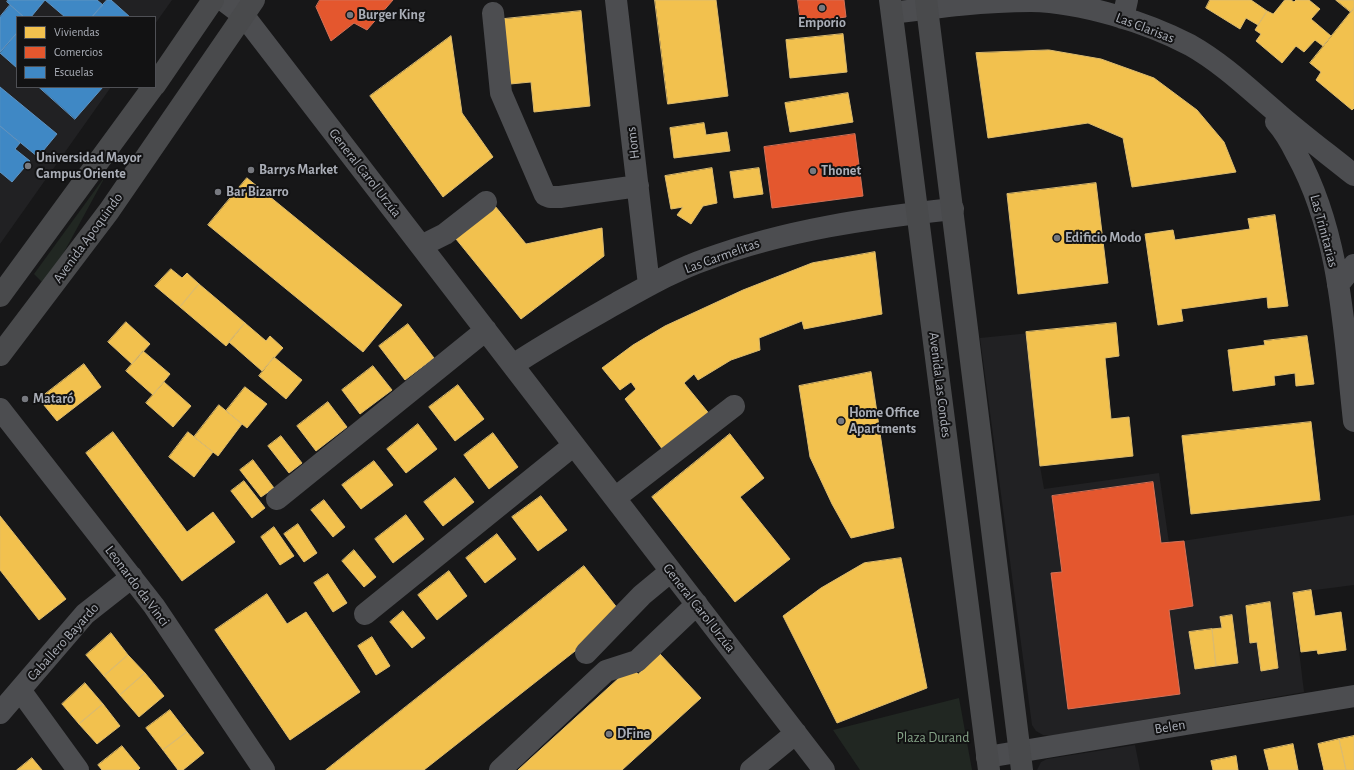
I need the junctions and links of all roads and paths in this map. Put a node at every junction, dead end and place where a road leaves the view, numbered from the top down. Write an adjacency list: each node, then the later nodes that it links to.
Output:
1 (213, 0): 10 (main road)
2 (223, 0): 6 (street, General Carol Urzúa)
3 (616, 0): 13 (street, Homs)
4 (926, 4): 5 (street, Las Clarisas); 7 (street, Las Clarisas); 15 (main road)
5 (891, 6): 16 (main road, Avenida Las Condes)
6 (249, 8): 17 (street, General Carol Urzúa); 23 (main road, Avenida Apoquindo)
7 (1125, 9): 9 (street, Las Clarisas)
8 (493, 13): 13 (street)
9 (1227, 70): 12 (street, Las Clarisas); 20 (street, Las Trinitarias)
10 (156, 83)
11 (153, 88): 21 (main road)
12 (1354, 175)
13 (638, 186): 19 (street, Homs)
14 (486, 202): 17 (street)
15 (952, 209): 16 (street, Las Carmelitas); 40 (main road)
16 (918, 213): 19 (street, Las Carmelitas); 41 (main road, Avenida Las Condes)
17 (421, 246): 22 (street, General Carol Urzúa)
18 (1354, 265): 20 (street)
19 (649, 285): 24 (street, Las Carmelitas)
20 (1338, 285): 27 (street, Las Trinitarias)
21 (0, 296)
22 (486, 330): 24 (street, General Carol Urzúa); 30 (street)
23 (0, 355)
24 (513, 365): 28 (street, General Carol Urzúa)
25 (734, 406): 29 (street)
26 (0, 409): 32 (street, Leonardo da Vinci)
27 (1354, 421)
28 (574, 445): 29 (street, General Carol Urzúa); 34 (street)
29 (615, 498): 31 (street, General Carol Urzúa)
30 (277, 499)
31 (671, 571): 33 (street, General Carol Urzúa); 35 (street)
32 (132, 577): 36 (street, Caballero Bayardo); 43 (street, Leonardo da Vinci)
33 (697, 604): 39 (street, General Carol Urzúa); 44 (street)
34 (365, 614)
35 (586, 653)
36 (20, 690): 38 (street, Caballero Bayardo); 42 (street)
37 (1354, 696): 40 (street, Belen)
38 (0, 713)
39 (796, 733): 45 (street); 46 (street, General Carol Urzúa)
40 (1021, 761): 41 (street, Belen)
41 (988, 764)
42 (78, 770)
43 (264, 770)
44 (500, 770)
45 (753, 770)
46 (824, 770)

